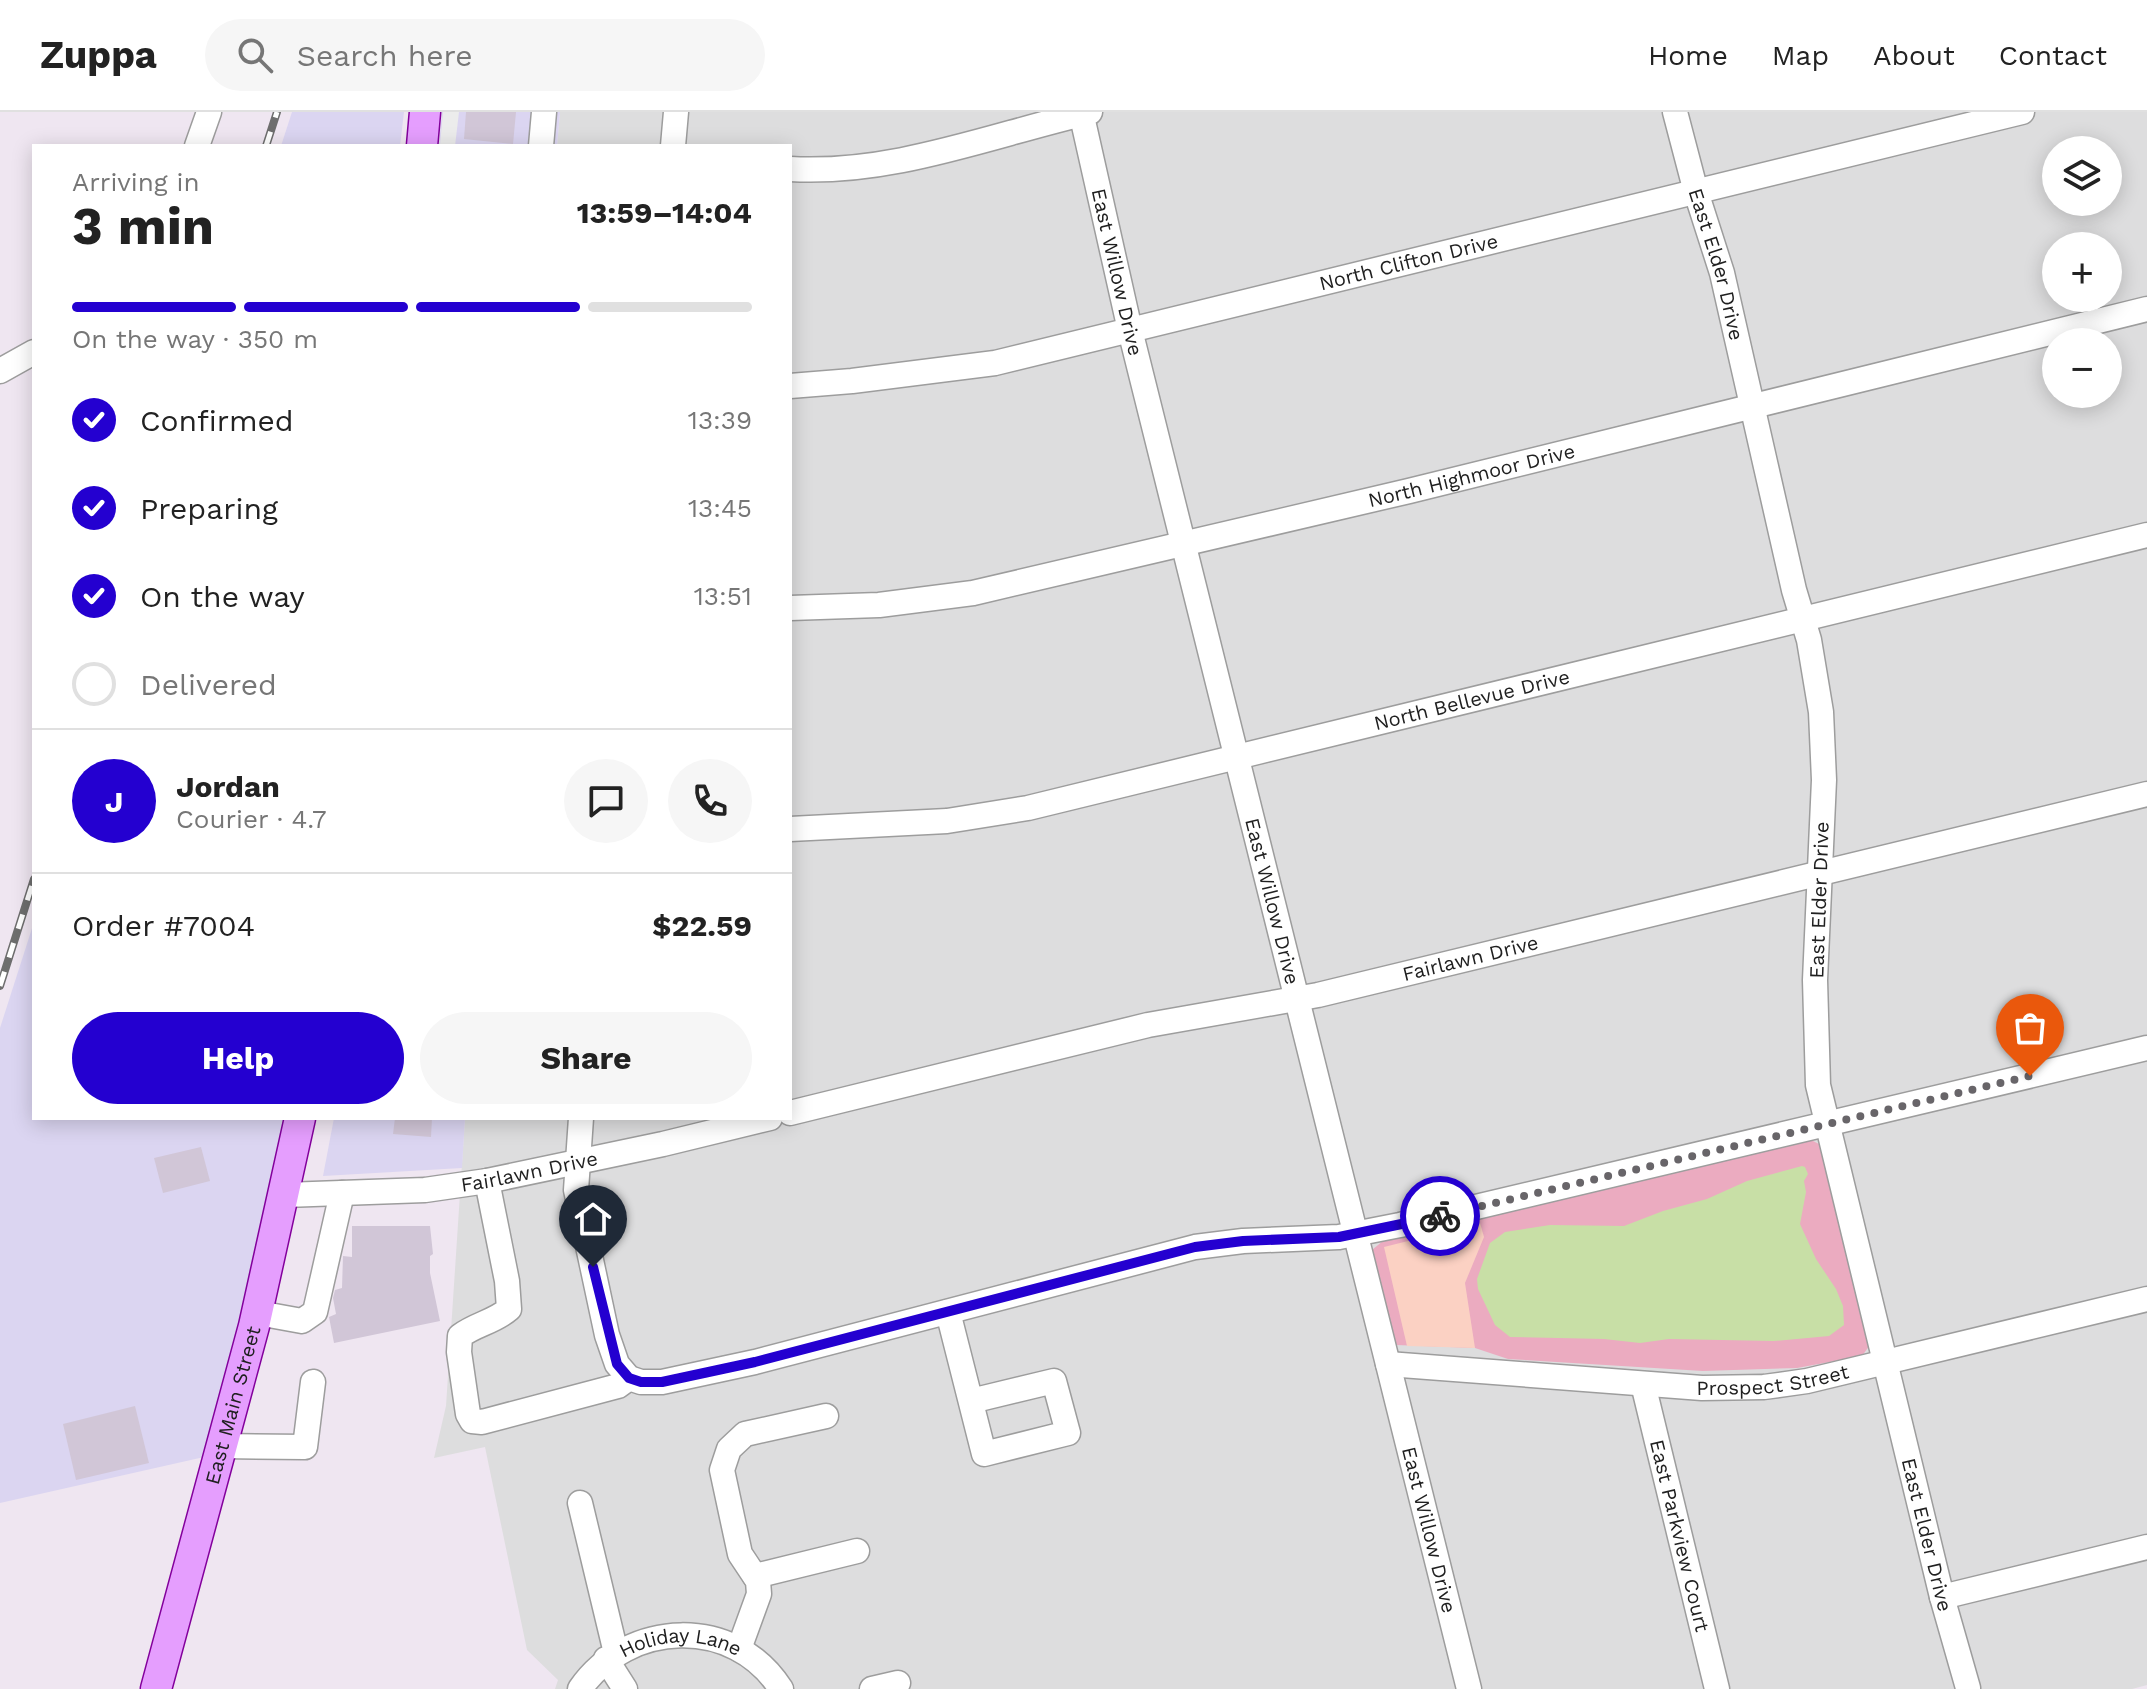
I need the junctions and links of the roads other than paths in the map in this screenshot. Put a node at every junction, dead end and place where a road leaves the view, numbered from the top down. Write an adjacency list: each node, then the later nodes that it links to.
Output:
1 (209, 112): 8 (street)
2 (425, 112): 9 (main road)
3 (544, 112): 10 (street)
4 (676, 112): 11 (street)
5 (1675, 112): 13 (street, East Elder Drive)
6 (2022, 112): 13 (street, North Clifton Drive)
7 (1084, 113): 12 (street); 15 (street, East Willow Drive)
8 (198, 144)
9 (422, 144)
10 (541, 144)
11 (673, 144)
12 (792, 169)
13 (1696, 192): 15 (street, North Clifton Drive); 19 (street, East Elder Drive)
14 (2147, 309): 19 (street, North Highmoor Drive)
15 (1130, 330): 18 (street, North Clifton Drive); 21 (street, East Willow Drive)
16 (32, 353): 17 (street)
17 (0, 371)
18 (792, 386)
19 (1752, 406): 21 (street, North Highmoor Drive); 23 (street, East Elder Drive)
20 (2147, 535): 23 (street, North Bellevue Drive)
21 (1184, 544): 22 (street, North Highmoor Drive); 24 (street, East Willow Drive)
22 (792, 608)
23 (1803, 620): 24 (street, North Bellevue Drive); 27 (street, East Elder Drive)
24 (1237, 758): 26 (street, North Bellevue Drive); 28 (street, East Willow Drive)
25 (2147, 794): 27 (street, Fairlawn Drive)
26 (792, 829)
27 (1820, 875): 28 (street, Fairlawn Drive); 34 (street, East Elder Drive)
28 (1297, 999): 30 (street, Fairlawn Drive); 39 (street, East Willow Drive)
29 (2147, 1048): 34 (street)
30 (792, 1113)
31 (300, 1120): 38 (main road, East Main Street)
32 (581, 1120): 35 (street)
33 (762, 1120): 35 (street, Fairlawn Drive)
34 (1827, 1125): 39 (street); 43 (street, East Elder Drive)
35 (578, 1162): 36 (street, Fairlawn Drive); 45 (street)
36 (487, 1181): 37 (street, Fairlawn Drive); 45 (street)
37 (342, 1193): 38 (street, Fairlawn Drive); 42 (street)
38 (285, 1195): 42 (main road, East Main Street)
39 (1356, 1234): 41 (street); 44 (street, East Willow Drive)
40 (2147, 1299): 43 (street, Prospect Street)
41 (948, 1312): 45 (street); 48 (street)
42 (258, 1313): 50 (main road, East Main Street)
43 (1886, 1363): 47 (street, Prospect Street); 55 (street, East Elder Drive)
44 (1388, 1364): 47 (street, Prospect Street); 65 (street, East Willow Drive)
45 (629, 1378)
46 (313, 1382): 50 (street)
47 (1643, 1384): 66 (street, East Parkview Court)
48 (971, 1401)
49 (826, 1416): 54 (street)
50 (222, 1446): 60 (main road, East Main Street)
51 (580, 1503): 57 (street)
52 (2147, 1547): 55 (street)
53 (857, 1551): 54 (street)
54 (755, 1576): 56 (street)
55 (1942, 1597): 59 (street, East Elder Drive)
56 (739, 1649): 57 (street, Holiday Lane); 63 (street, Holiday Lane)
57 (611, 1656): 61 (street, Holiday Lane); 62 (street)
58 (898, 1683): 64 (street)
59 (1968, 1688)
60 (156, 1689)
61 (580, 1689)
62 (625, 1689)
63 (781, 1689)
64 (872, 1689)
65 (1469, 1689)
66 (1717, 1689)

